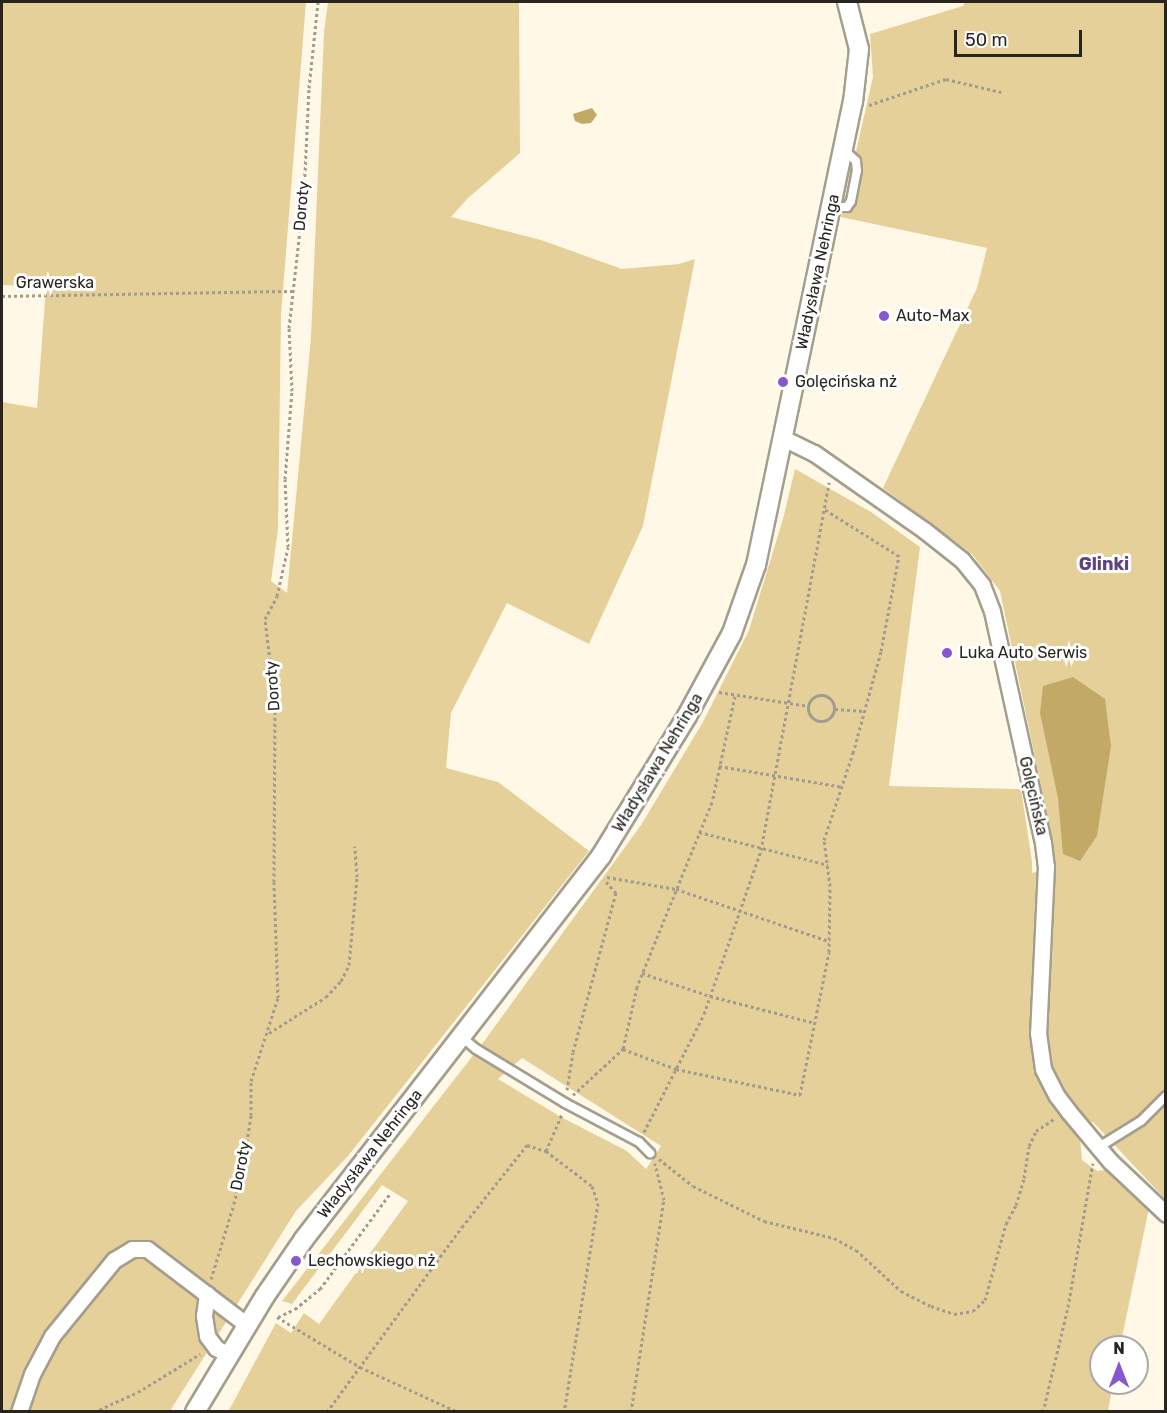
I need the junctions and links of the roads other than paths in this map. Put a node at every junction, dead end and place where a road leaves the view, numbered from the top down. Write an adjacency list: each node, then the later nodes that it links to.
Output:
1 (847, 2): 2 (street, Władysława Nehringa)
2 (783, 438): 3 (street, Władysława Nehringa); 5 (street, Golęcińska)
3 (462, 1037): 6 (lane); 9 (street, Władysława Nehringa)
4 (1166, 1096): 5 (lane)
5 (1099, 1147): 7 (street, Golęcińska)
6 (650, 1153)
7 (1166, 1214)
8 (207, 1294): 9 (street); 10 (street); 11 (street)
9 (247, 1325): 10 (street, Władysława Nehringa)
10 (222, 1351): 12 (street, Władysława Nehringa)
11 (19, 1412)
12 (195, 1412)

